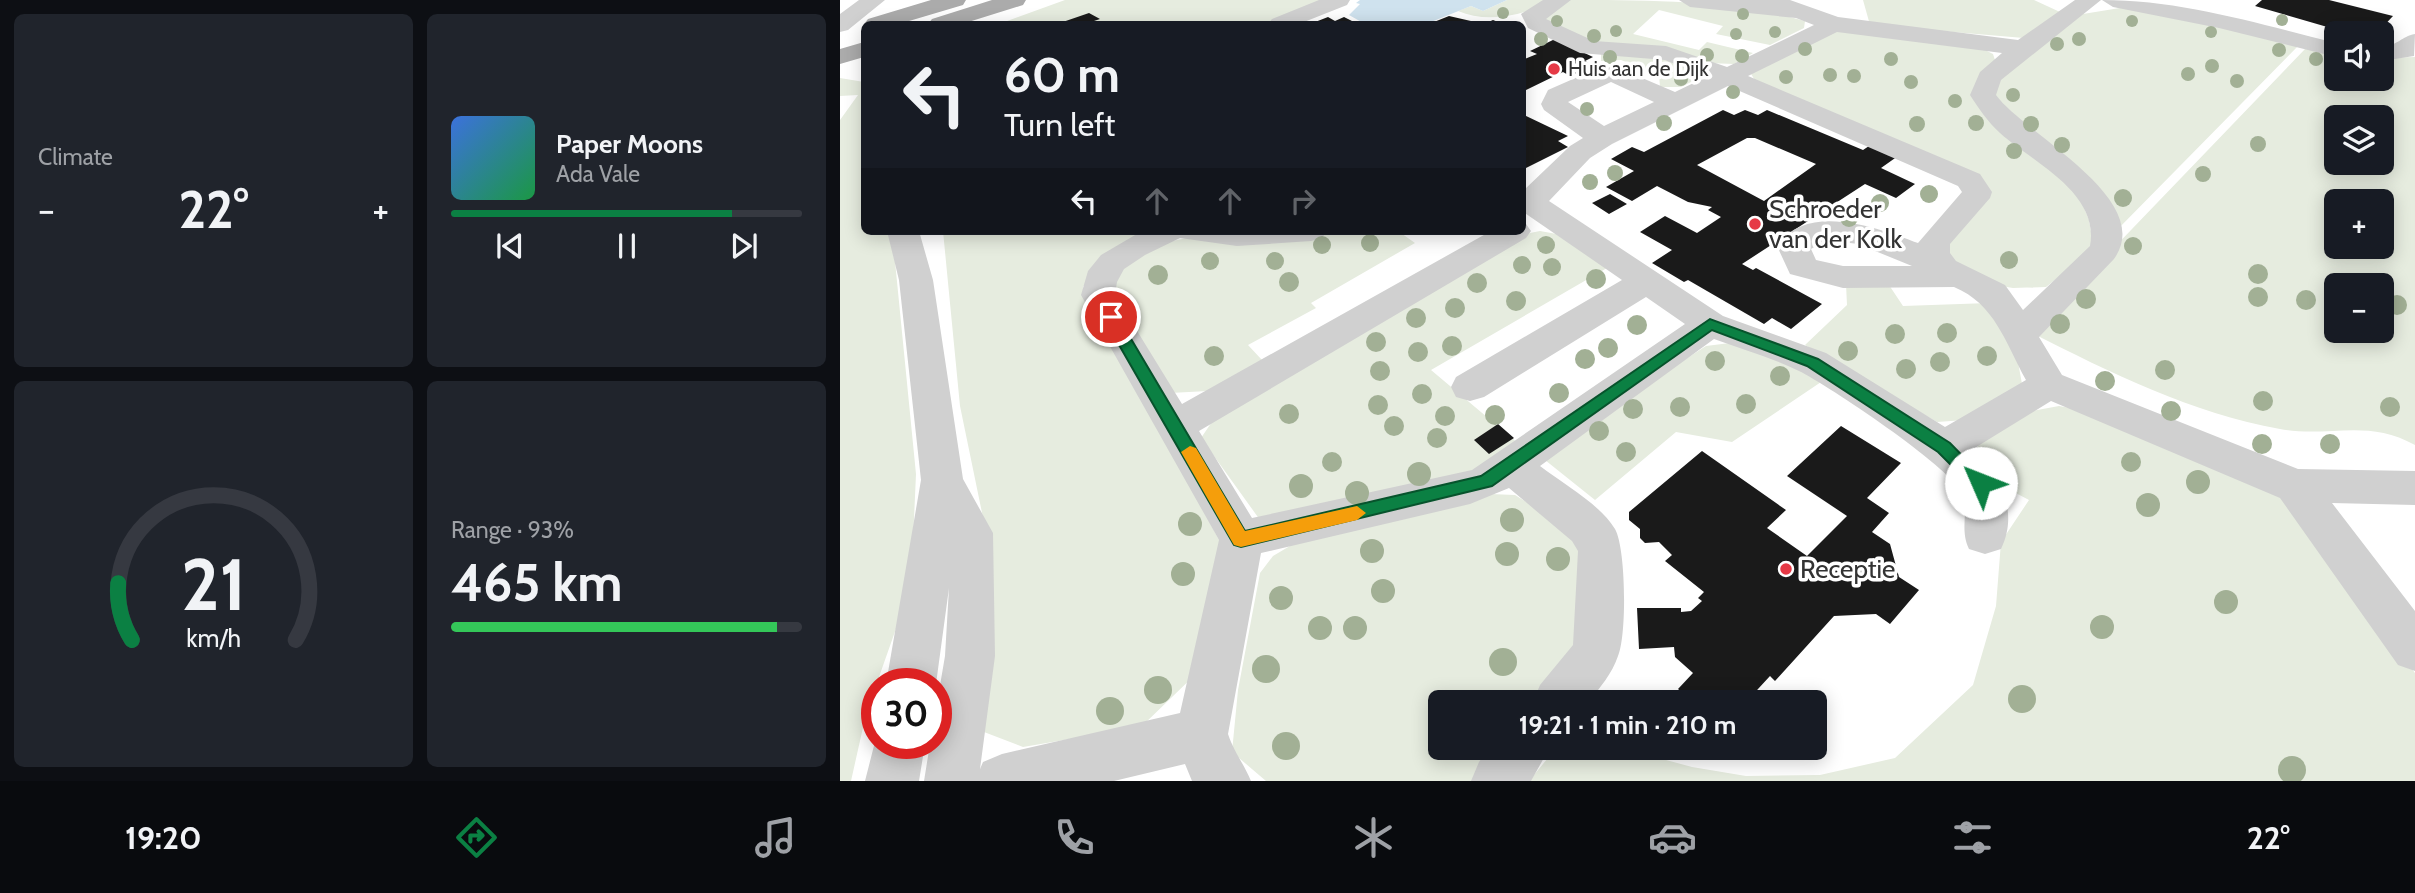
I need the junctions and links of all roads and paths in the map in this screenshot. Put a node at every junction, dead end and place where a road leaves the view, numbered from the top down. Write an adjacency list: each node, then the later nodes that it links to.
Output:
1 (874, 0): 15 (street)
2 (955, 0): 11 (main road)
3 (1015, 0): 12 (main road)
4 (1339, 0): 13 (street)
5 (1560, 0): 24 (street)
6 (1690, 0): 10 (street)
7 (1769, 0): 10 (street)
8 (2113, 0): 19 (street)
9 (2072, 4): 20 (street)
10 (1797, 11): 14 (street)
11 (887, 21)
12 (949, 21)
13 (1287, 21)
14 (1834, 24): 20 (street); 24 (street)
15 (840, 25)
16 (861, 29): 17 (main road)
17 (840, 36)
18 (2414, 45): 22 (street)
19 (2324, 47)
20 (2023, 48): 37 (street)
21 (861, 50): 23 (main road)
22 (2394, 52)
23 (840, 57)
24 (1729, 76): 25 (street); 38 (street)
25 (1673, 101): 26 (street); 26 (street)
26 (1602, 138): 27 (street)
27 (1526, 208)
28 (1526, 227): 36 (street)
29 (903, 235): 35 (street)
30 (921, 235): 35 (street)
31 (1160, 235): 43 (street)
32 (1228, 235): 33 (street)
33 (1252, 235)
34 (1490, 235): 43 (street)
35 (916, 280): 46 (street)
36 (1645, 282): 39 (street); 42 (street)
37 (2059, 291): 38 (street); 40 (street)
38 (1993, 293): 40 (street)
39 (1710, 324): 44 (street); 45 (street)
40 (2020, 336): 41 (street)
41 (2048, 385): 44 (street); 47 (street)
42 (1471, 387)
43 (1175, 426): 50 (street)
44 (1944, 447): 49 (street)
45 (1510, 466): 50 (street); 53 (street)
46 (942, 480): 52 (street); 58 (street)
47 (2295, 486): 48 (street); 51 (street)
48 (2415, 488)
49 (1985, 536)
50 (1241, 540): 54 (street)
51 (2415, 649)
52 (913, 668)
53 (1567, 690)
54 (1202, 734): 59 (street); 60 (street)
55 (896, 759): 57 (street)
56 (1514, 760): 61 (street)
57 (892, 781)
58 (951, 781)
59 (1002, 781)
60 (1224, 781)
61 (1498, 781)

